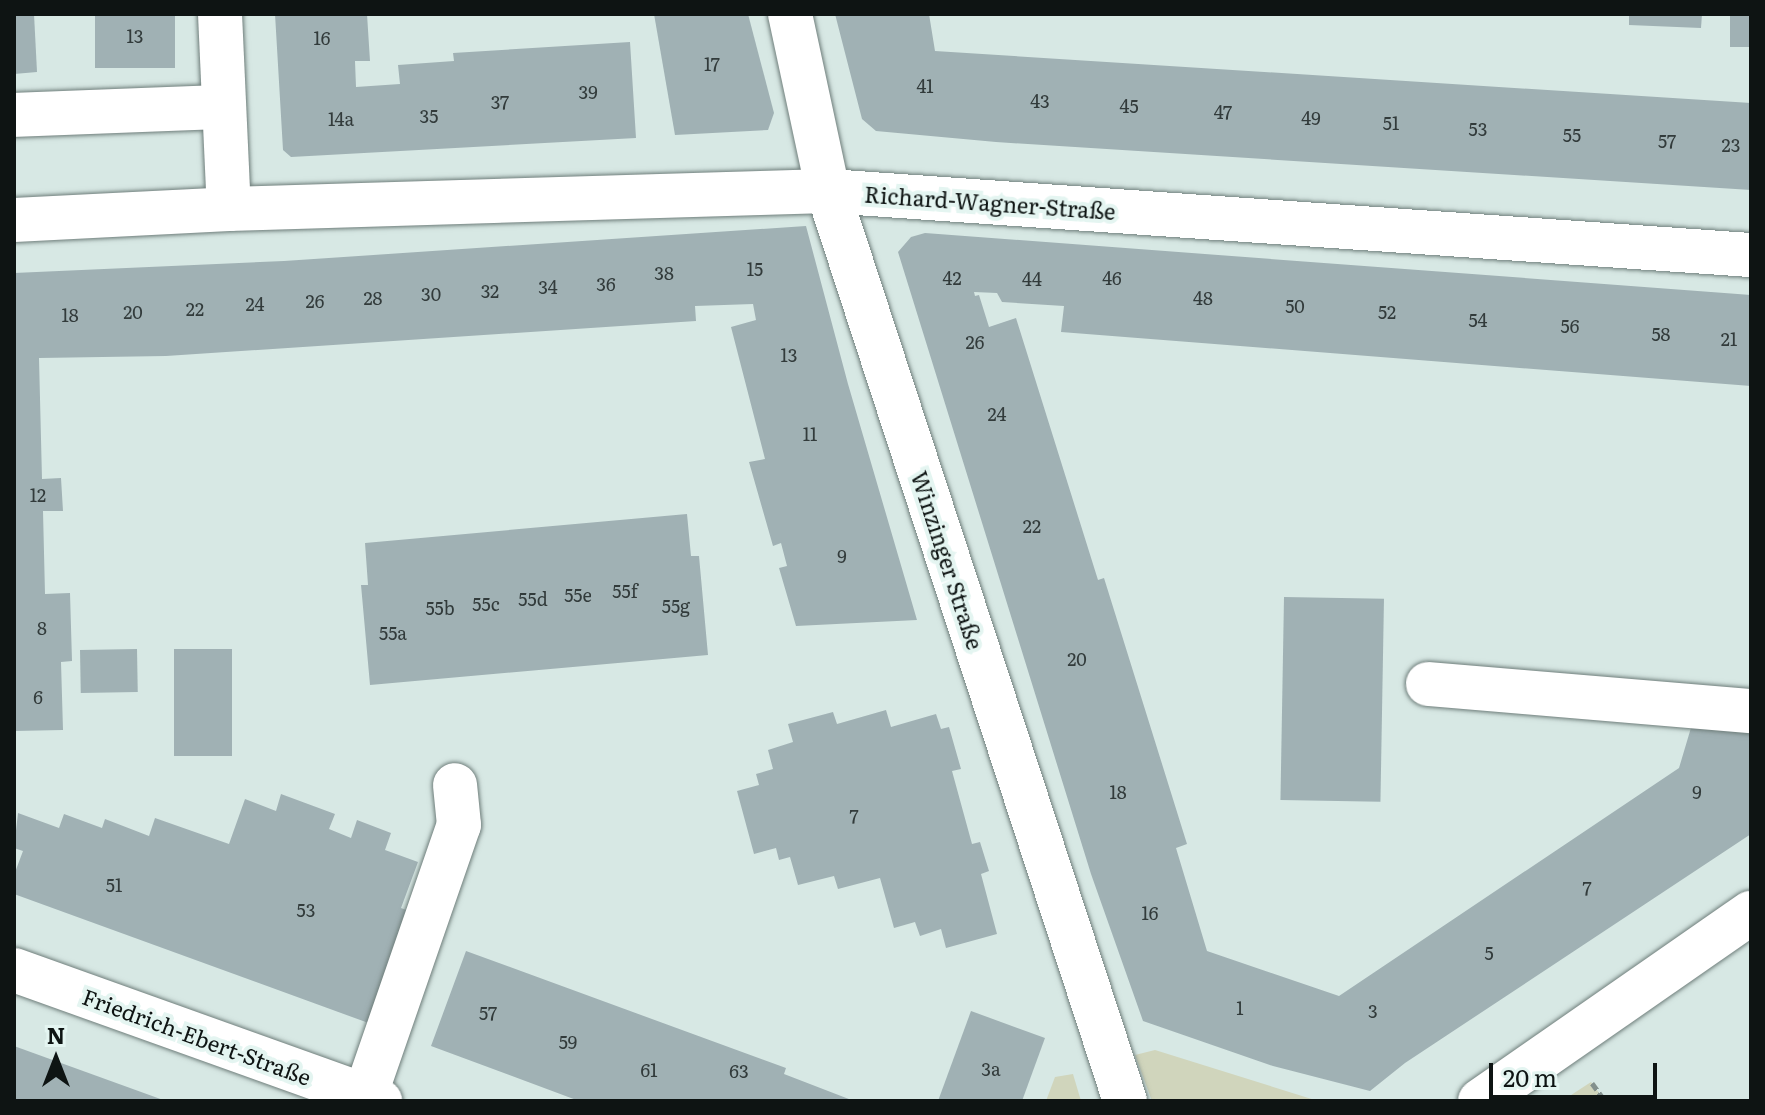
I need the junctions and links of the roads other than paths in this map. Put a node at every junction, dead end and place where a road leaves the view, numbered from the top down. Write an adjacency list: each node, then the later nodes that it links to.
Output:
1 (220, 14): 3 (street)
2 (790, 14): 5 (street, Winzinger Straße)
3 (224, 107): 4 (street); 6 (street)
4 (14, 115)
5 (828, 191): 6 (street, Richard-Wagner-Straße); 8 (street, Richard-Wagner-Straße); 15 (street, Winzinger Straße)
6 (229, 209): 7 (street, Richard-Wagner-Straße)
7 (14, 220)
8 (1751, 255)
9 (1428, 684): 10 (street)
10 (1751, 711)
11 (455, 785): 14 (street)
12 (1751, 913): 16 (street)
13 (14, 970): 14 (street, Friedrich-Ebert-Straße)
14 (373, 1098)
15 (1125, 1101)
16 (1480, 1101)

